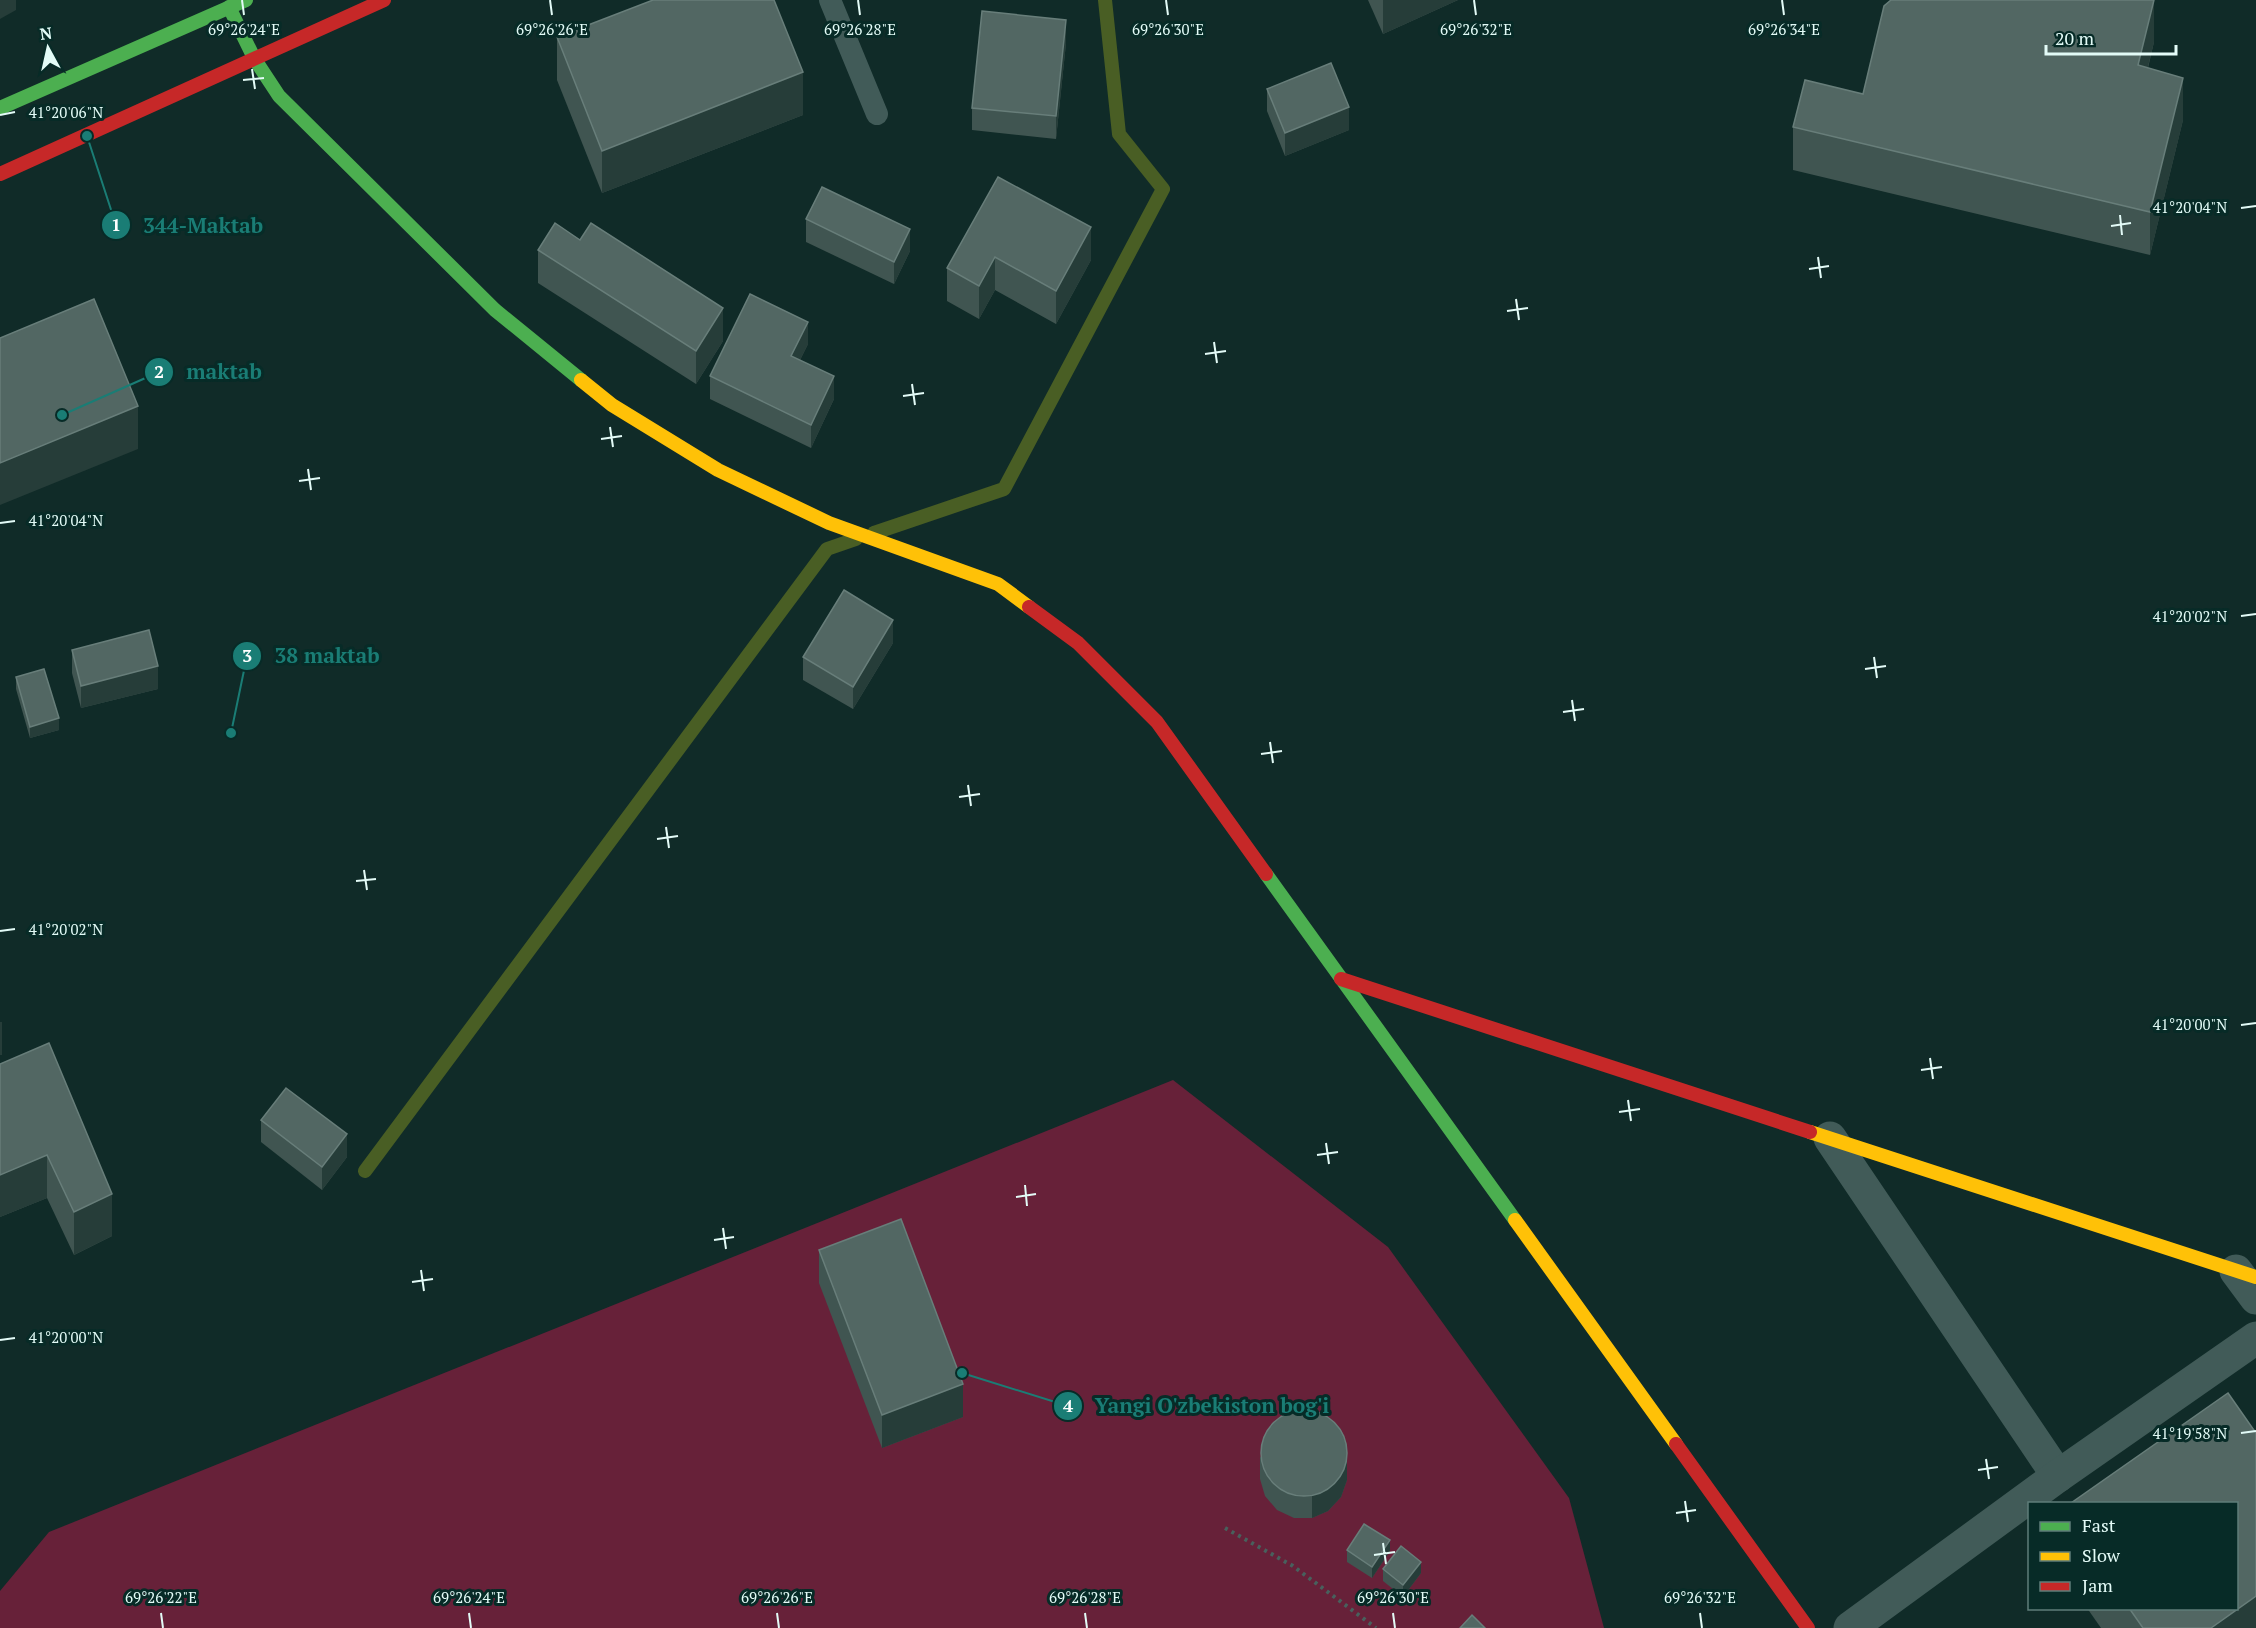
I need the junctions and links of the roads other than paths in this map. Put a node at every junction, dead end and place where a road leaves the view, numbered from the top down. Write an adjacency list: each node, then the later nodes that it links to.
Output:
1 (246, 0): 4 (street)
2 (384, 0): 5 (street)
3 (830, 0): 7 (lane)
4 (229, 7): 5 (street); 6 (street)
5 (254, 57): 8 (street); 9 (street)
6 (0, 108)
7 (877, 114)
8 (0, 174)
9 (1341, 979): 10 (street); 15 (street)
10 (1830, 1138): 11 (street); 14 (street)
11 (2246, 1274): 12 (street)
12 (2256, 1298)
13 (2256, 1338): 14 (street)
14 (2058, 1476): 16 (street)
15 (1803, 1626)
16 (1850, 1628)

